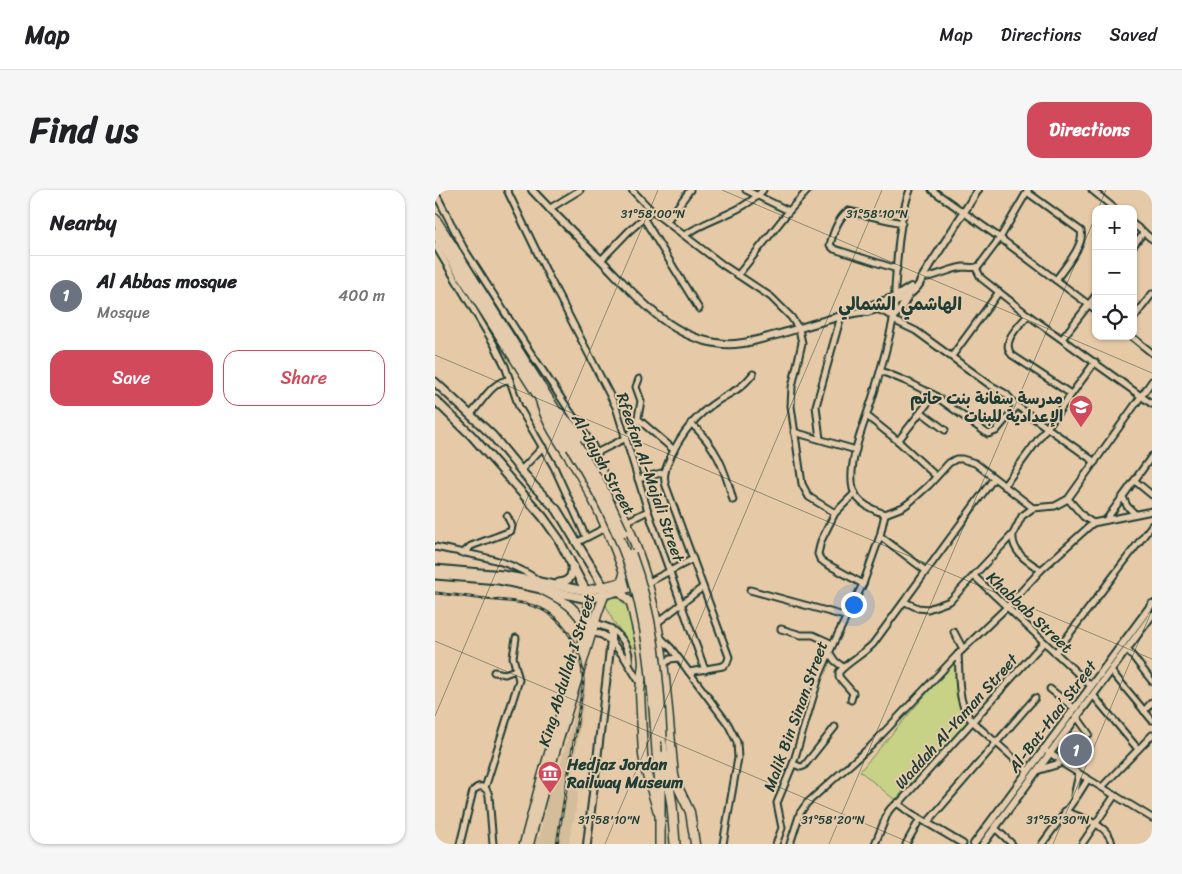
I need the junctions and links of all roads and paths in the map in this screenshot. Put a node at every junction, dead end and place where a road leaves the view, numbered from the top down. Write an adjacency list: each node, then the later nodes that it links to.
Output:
1 (507, 190): 80 (street, Rfeefan Al-Majali Street)
2 (532, 190): 17 (street)
3 (580, 190): 17 (street)
4 (632, 190): 18 (street)
5 (690, 190): 23 (street)
6 (746, 190): 15 (street)
7 (763, 190): 15 (street)
8 (808, 190): 19 (street)
9 (910, 190): 24 (street)
10 (932, 190): 20 (street)
11 (978, 190): 20 (street)
12 (1093, 190): 16 (street)
13 (1027, 191): 29 (street); 38 (street)
14 (435, 192): 81 (street)
15 (757, 197): 19 (street); 28 (street)
16 (1110, 205)
17 (549, 209): 33 (street)
18 (652, 211): 22 (street); 23 (street)
19 (789, 211): 36 (street)
20 (963, 212): 29 (street); 37 (street)
21 (435, 219): 81 (highway, Al-Jaysh Street)
22 (644, 219): 33 (street); 46 (street)
23 (667, 221): 28 (street)
24 (902, 223): 35 (street); 35 (street)
25 (1137, 227): 26 (street)
26 (1144, 232): 30 (street); 31 (street)
27 (435, 233): 68 (highway, Al-Jaysh Street)
28 (685, 235): 36 (street)
29 (1000, 238): 34 (street); 38 (street)
30 (1152, 239)
31 (1137, 241)
32 (435, 245): 62 (street)
33 (601, 260): 53 (street)
34 (978, 267): 37 (street); 39 (street)
35 (897, 269): 43 (street)
36 (738, 275): 53 (street)
37 (921, 278): 40 (street); 43 (street)
38 (1056, 280): 44 (street)
39 (999, 292): 50 (street); 57 (street)
40 (909, 293): 43 (street); 52 (street)
41 (1152, 294): 49 (street)
42 (1092, 300): 44 (street)
43 (895, 301): 47 (street); 48 (street); 52 (street)
44 (1089, 304): 45 (street); 54 (street)
45 (1092, 307)
46 (699, 309)
47 (878, 309): 48 (street); 52 (street)
48 (864, 311): 51 (street)
49 (1137, 314)
50 (1028, 315): 54 (street); 65 (street)
51 (841, 316): 53 (street); 82 (street)
52 (893, 318): 57 (street); 59 (street)
53 (799, 329): 79 (street)
54 (1062, 338): 58 (street)
55 (1136, 340): 56 (street)
56 (1152, 353)
57 (952, 356): 71 (street)
58 (1095, 362): 65 (street); 67 (street)
59 (881, 370): 66 (street); 74 (street)
60 (753, 374): 76 (street)
61 (639, 379): 75 (street)
62 (510, 380): 73 (street); 84 (street)
63 (1152, 381): 67 (street)
64 (435, 382): 73 (main road, King Abdullah I Street)
65 (1071, 394): 77 (street)
66 (934, 395): 71 (street); 72 (street)
67 (1141, 396): 70 (street); 89 (street)
68 (539, 398): 81 (highway, Al-Jaysh Street); 113 (main road)
69 (435, 400): 121 (main road, King Abdullah I Street)
70 (1152, 404)
71 (1017, 406): 77 (street)
72 (921, 412): 78 (street); 83 (street)
73 (471, 414): 90 (main road, King Abdullah I Street)
74 (867, 416): 83 (street); 86 (street)
75 (638, 419): 80 (street); 85 (street)
76 (691, 423): 85 (street); 101 (street)
77 (1046, 427): 89 (street); 96 (street)
78 (945, 430)
79 (794, 432): 82 (street); 105 (street)
80 (626, 438): 87 (street); 93 (street, Rfeefan Al-Majali Street)
81 (577, 439): 87 (main road); 192 (highway, Al-Jaysh Street, bridge); 201 (highway, Al-Jaysh Street, bridge)
82 (820, 439): 86 (street)
83 (898, 441): 92 (street)
84 (543, 448): 90 (street); 116 (street)
85 (674, 450): 91 (street)
86 (856, 450): 97 (street)
87 (591, 454): 110 (main road)
88 (1152, 456): 95 (street)
89 (1095, 462): 100 (street)
90 (521, 470): 117 (main road, King Abdullah I Street)
91 (665, 472): 93 (street); 120 (street)
92 (936, 476): 94 (street); 106 (street)
93 (637, 478): 103 (street, Rfeefan Al-Majali Street)
94 (994, 478): 96 (street); 125 (street)
95 (1135, 480): 98 (street); 99 (street)
96 (1004, 486): 102 (street)
97 (855, 493): 105 (street); 106 (street)
98 (1152, 495)
99 (1123, 497): 107 (street); 109 (street)
100 (1069, 499): 102 (street); 111 (street)
101 (733, 500)
102 (1033, 508): 114 (street)
103 (648, 511): 110 (street); 124 (street, Rfeefan Al-Majali Street)
104 (1152, 511): 107 (street)
105 (835, 513): 130 (street)
106 (885, 514): 115 (street, Malik Bin Sinan Street)
107 (1135, 514): 109 (street)
108 (507, 516): 119 (street)
109 (1106, 520): 111 (street)
110 (626, 522): 128 (main road)
111 (1093, 523): 123 (street)
112 (1152, 524): 158 (street)
113 (607, 526): 116 (street); 132 (main road)
114 (1013, 534): 123 (street); 127 (street)
115 (880, 536): 125 (street); 130 (street, Malik Bin Sinan Street)
116 (586, 537): 117 (street)
117 (577, 542): 134 (main road, King Abdullah I Street)
118 (435, 547): 119 (street)
119 (463, 553): 131 (street)
120 (693, 560): 124 (street); 133 (street)
121 (572, 562): 129 (main road); 136 (main road, King Abdullah I Street)
122 (435, 569): 131 (main road)
123 (1041, 570): 141 (street)
124 (670, 571): 128 (street); 139 (street, Rfeefan Al-Majali Street)
125 (926, 571): 138 (street)
126 (435, 575): 131 (main road)
127 (974, 576): 138 (street); 141 (street, Khabbab Street)
128 (647, 580): 132 (main road); 145 (main road)
129 (548, 583): 131 (main road); 136 (main road)
130 (863, 584): 142 (street, Malik Bin Sinan Street)
131 (540, 585): 137 (main road); 148 (main road)
132 (620, 587): 134 (main road); 169 (main road)
133 (703, 587): 139 (street); 164 (street)
134 (604, 590): 136 (main road); 137 (main road); 144 (main road, King Abdullah I Street)
135 (750, 590): 142 (street)
136 (586, 591): 137 (main road, King Abdullah I Street)
137 (588, 599): 148 (main road, King Abdullah I Street)
138 (905, 602): 162 (street)
139 (681, 604): 145 (street); 164 (street, Rfeefan Al-Majali Street)
140 (1152, 604): 170 (street, Al-Bat-Haa’ Street)
141 (1007, 607): 153 (street, Khabbab Street); 156 (street)
142 (848, 617): 154 (street, Malik Bin Sinan Street)
143 (1151, 618): 155 (street, Al-Bat-Haa’ Street)
144 (595, 623): 146 (street); 148 (main road, King Abdullah I Street)
145 (657, 623): 150 (main road)
146 (611, 629): 152 (street); 160 (street)
147 (781, 629): 154 (street)
148 (589, 630): 152 (street); 207 (main road, King Abdullah I Street); 208 (main road, King Abdullah I Street)
149 (954, 632): 156 (street)
150 (660, 636): 159 (street); 161 (main road)
151 (516, 638): 163 (street)
152 (611, 642): 160 (street); 209 (street)
153 (1044, 642): 158 (street, Khabbab Street); 180 (street, Waddah Al-Yaman Street)
154 (833, 644): 157 (street, Malik Bin Sinan Street)
155 (1127, 649): 165 (street, Al-Bat-Haa’ Street); 168 (street)
156 (960, 651): 180 (street); 215 (street)
157 (829, 652): 162 (street); 187 (street, Malik Bin Sinan Street)
158 (1055, 653): 170 (street, Khabbab Street)
159 (678, 658): 161 (street); 167 (street)
160 (629, 665): 169 (street)
161 (663, 665): 192 (main road)
162 (843, 667): 174 (street)
163 (515, 670): 166 (street); 194 (street)
164 (705, 670): 167 (street)
165 (1111, 671): 172 (street, Al-Bat-Haa’ Street); 177 (street)
166 (494, 672)
167 (689, 672): 213 (street)
168 (1152, 681)
169 (640, 683): 201 (main road)
170 (1091, 686): 176 (street, Al-Bat-Haa’ Street)
171 (1050, 689): 176 (street)
172 (1093, 695): 178 (street, Al-Bat-Haa’ Street); 185 (street)
173 (1035, 698): 184 (street)
174 (851, 700)
175 (1152, 702): 177 (street)
176 (1074, 708): 186 (street, Al-Bat-Haa’ Street)
177 (1144, 711): 179 (street)
178 (1077, 717): 182 (street); 186 (street, Al-Bat-Haa’ Street)
179 (1152, 720)
180 (973, 722): 184 (street); 197 (street, Waddah Al-Yaman Street)
181 (835, 727): 187 (street)
182 (1089, 734)
183 (1152, 736): 185 (street)
184 (997, 744): 189 (street); 202 (street)
185 (1138, 749): 193 (street)
186 (1045, 753): 188 (street); 189 (street, Al-Bat-Haa’ Street)
187 (793, 764): 214 (street, Malik Bin Sinan Street)
188 (1062, 765): 189 (street); 190 (street)
189 (1031, 772): 204 (street, Al-Bat-Haa’ Street); 219 (street, Al-Bat-Haa’ Street)
190 (1079, 774): 191 (street); 196 (street)
191 (1088, 779): 193 (street); 196 (street)
192 (672, 784): 211 (highway, Al-Jaysh Street); 212 (main road)
193 (1102, 787): 195 (street)
194 (485, 788): 205 (street); 206 (street)
195 (1115, 795): 199 (street); 203 (street)
196 (1073, 799): 198 (street)
197 (897, 803): 200 (street, Waddah Al-Yaman Street); 216 (street)
198 (1065, 811): 203 (street); 222 (street)
199 (1152, 817)
200 (920, 819): 202 (street, Waddah Al-Yaman Street); 217 (street)
201 (659, 820): 210 (highway, Al-Jaysh Street)
202 (927, 823): 218 (street, Waddah Al-Yaman Street)
203 (1095, 824): 223 (street); 224 (street)
204 (994, 827): 220 (street, Al-Bat-Haa’ Street); 221 (street)
205 (460, 844)
206 (493, 844)
207 (524, 844)
208 (529, 844)
209 (587, 844)
210 (660, 844)
211 (675, 844)
212 (695, 844)
213 (723, 844)
214 (776, 844)
215 (790, 844)
216 (875, 844)
217 (905, 844)
218 (963, 844)
219 (974, 844)
220 (983, 844)
221 (1012, 844)
222 (1042, 844)
223 (1081, 844)
224 (1112, 844)

